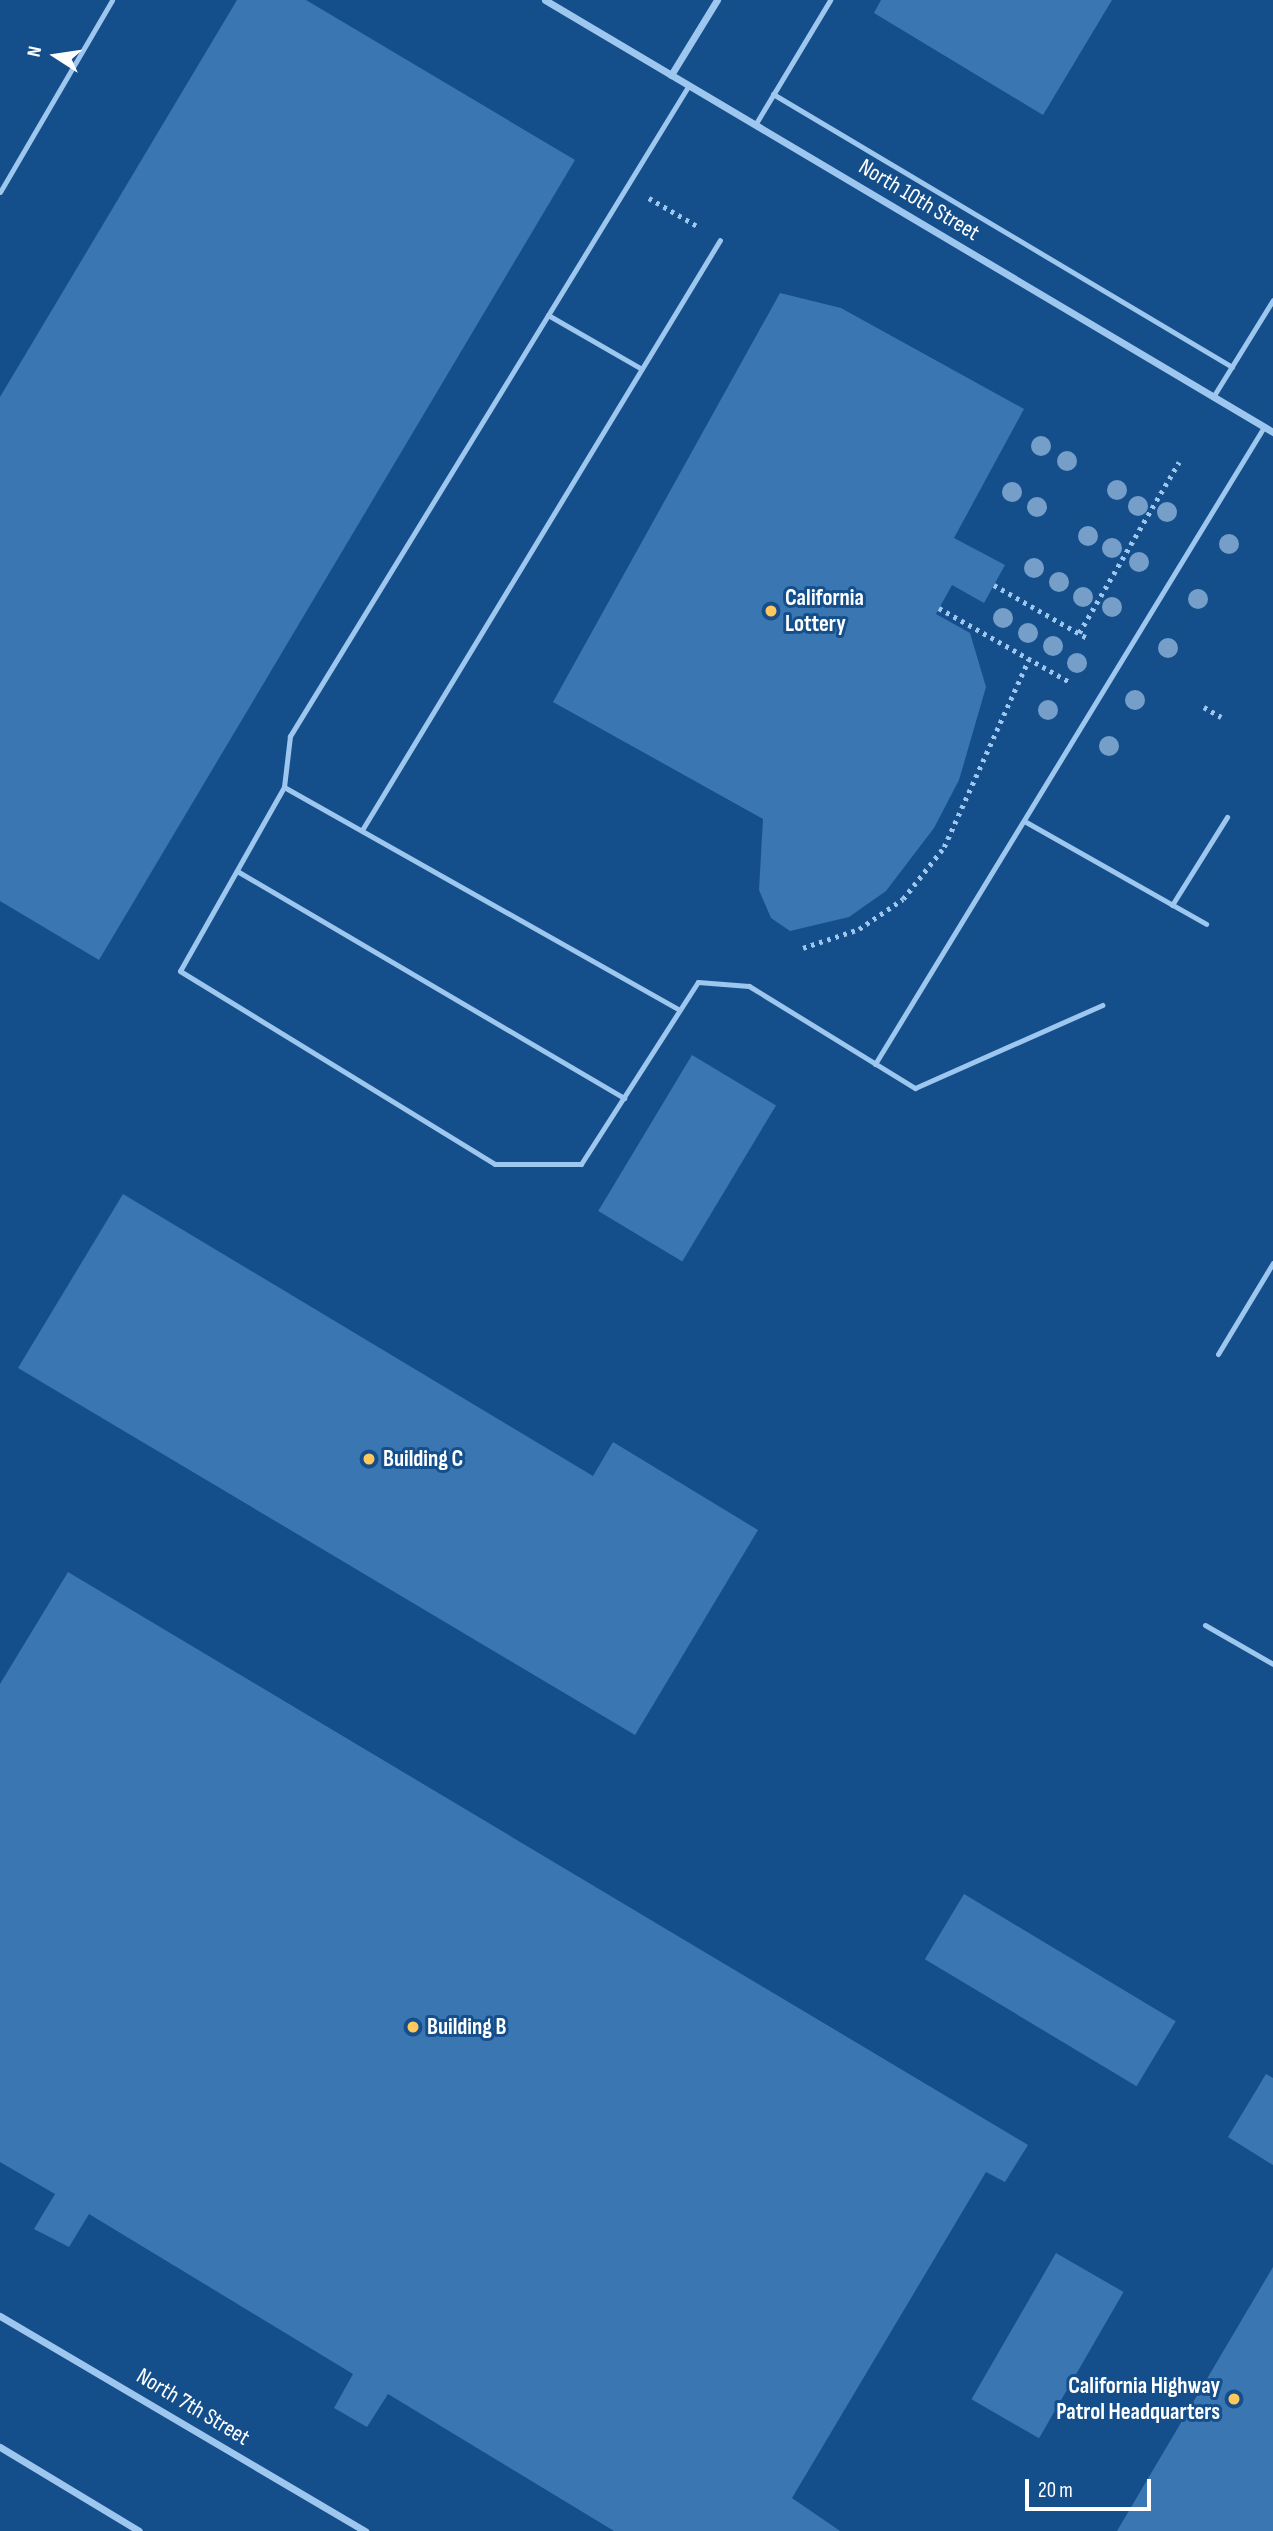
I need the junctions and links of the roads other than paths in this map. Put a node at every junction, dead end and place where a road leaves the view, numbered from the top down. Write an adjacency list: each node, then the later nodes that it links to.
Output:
1 (112, 0): 9 (lane)
2 (545, 0): 5 (street, North 10th Street)
3 (717, 0): 5 (street)
4 (830, 0): 7 (lane)
5 (671, 75): 6 (street, North 10th Street)
6 (689, 85): 8 (street, North 10th Street); 12 (lane)
7 (774, 94): 8 (lane); 13 (lane)
8 (755, 124): 15 (street, North 10th Street)
9 (0, 192)
10 (720, 240): 14 (lane)
11 (1273, 300): 13 (lane)
12 (548, 315): 14 (lane); 18 (lane)
13 (1231, 367): 15 (lane)
14 (642, 369): 21 (lane)
15 (1213, 397): 16 (street, North 10th Street)
16 (1264, 427): 17 (street, North 10th Street); 20 (lane)
17 (1273, 432)
18 (284, 787): 21 (lane); 22 (lane)
19 (1227, 817): 23 (lane)
20 (1026, 822): 23 (lane); 27 (lane)
21 (362, 831): 26 (lane)
22 (237, 871): 28 (lane); 28 (lane)
23 (1172, 905): 24 (lane)
24 (1206, 924)
25 (1102, 1005): 27 (lane)
26 (680, 1010): 27 (lane); 28 (lane)
27 (875, 1064)
28 (624, 1098)
29 (1273, 1263): 30 (lane)
30 (1218, 1354)
31 (1205, 1625): 32 (lane)
32 (1273, 1664)
33 (0, 2316): 36 (street, North 7th Street)
34 (0, 2447): 35 (street)
35 (139, 2531)
36 (365, 2531)

